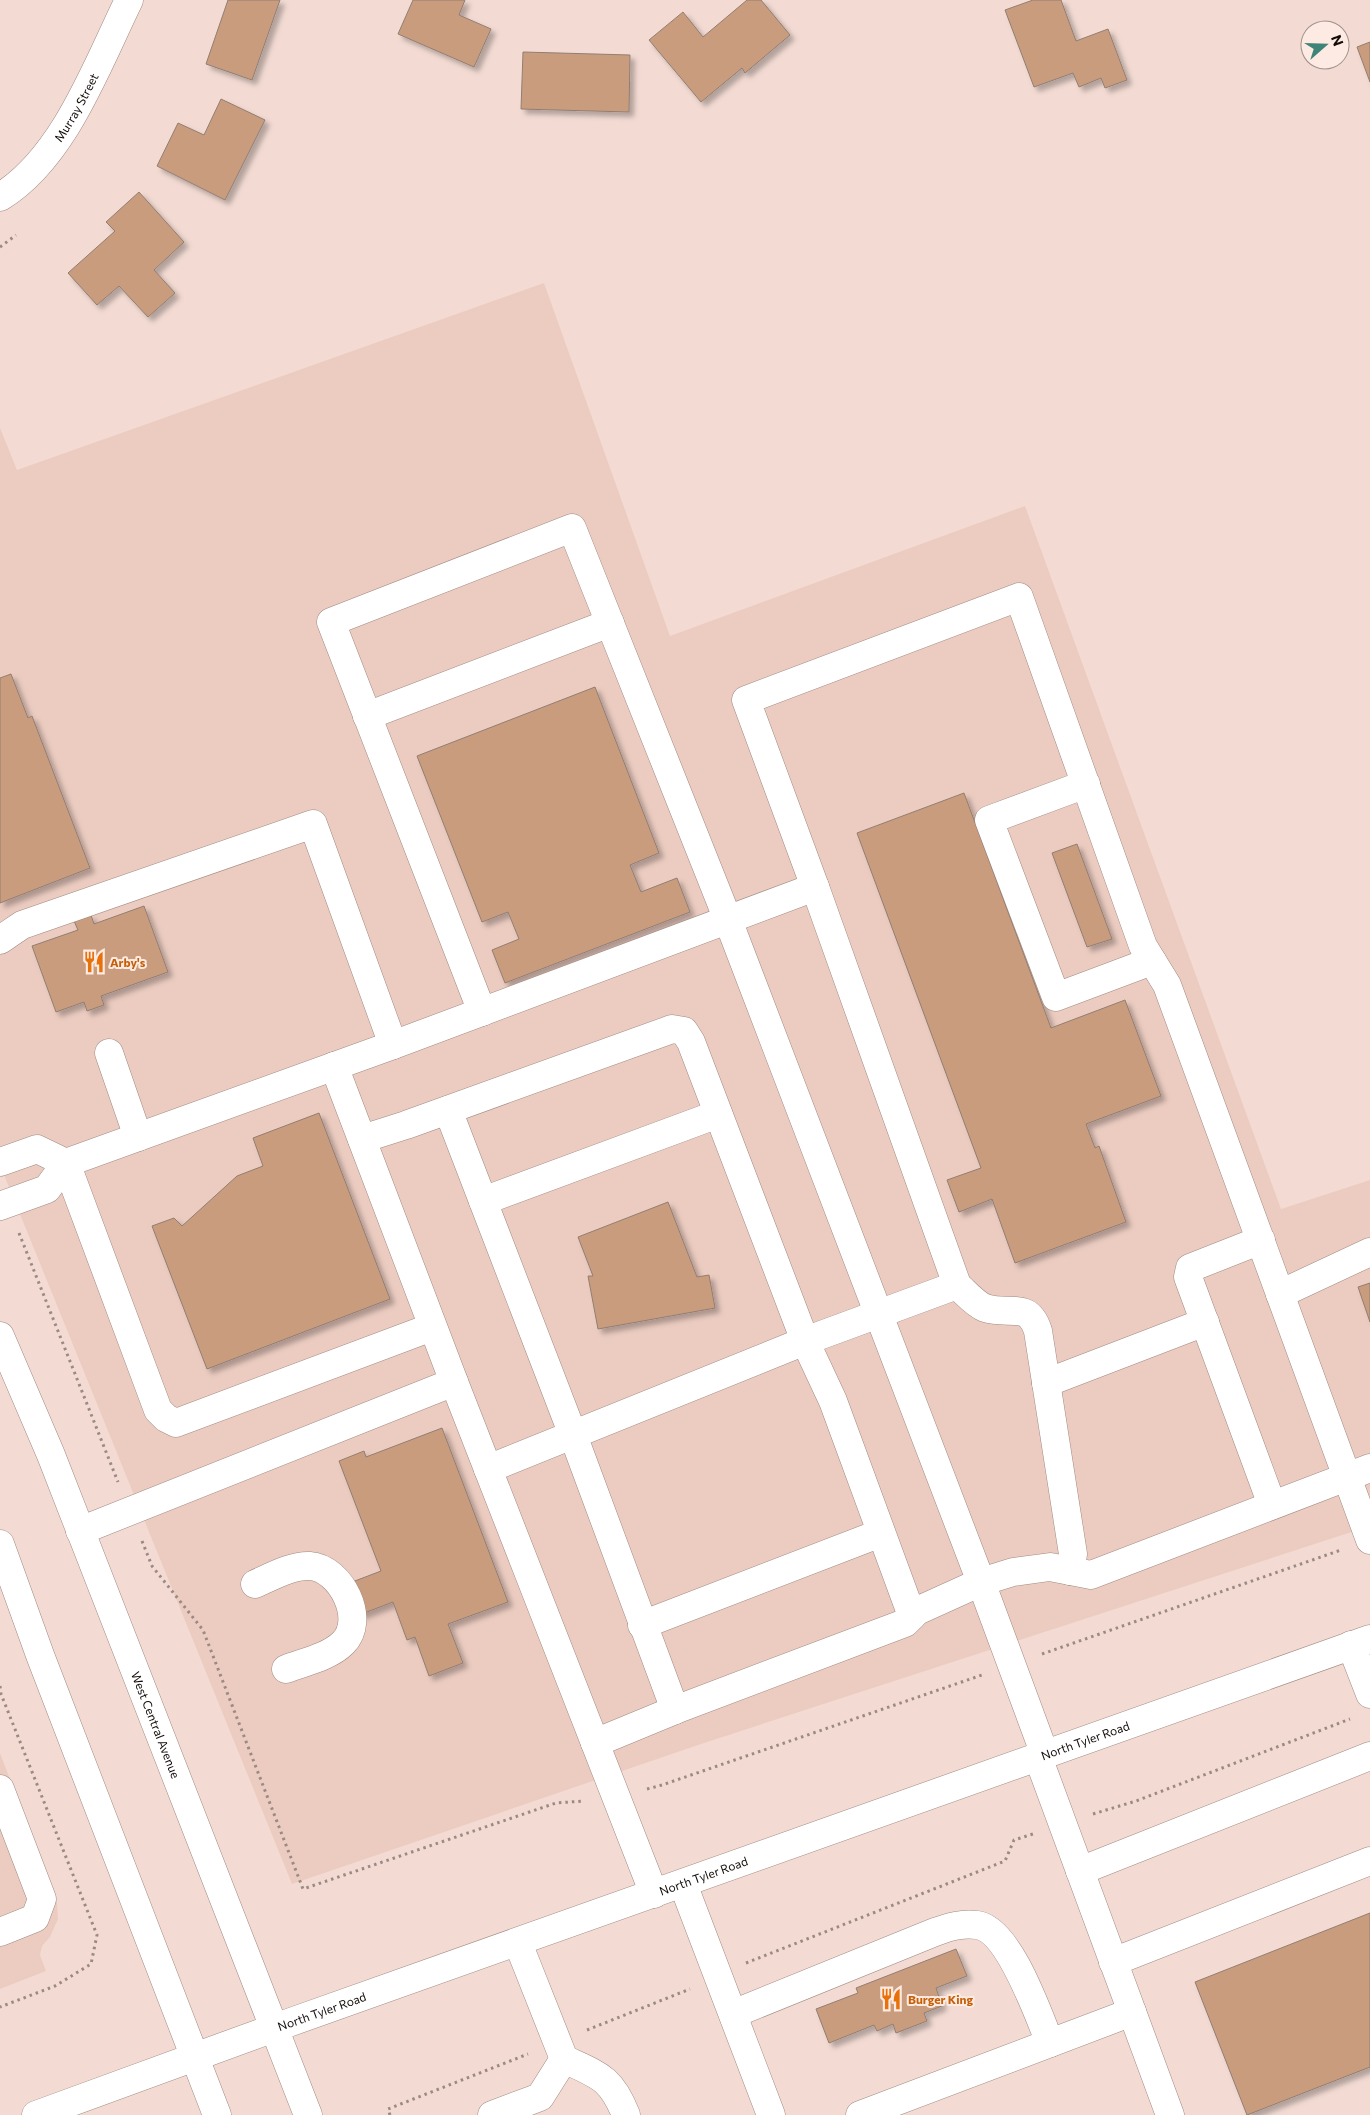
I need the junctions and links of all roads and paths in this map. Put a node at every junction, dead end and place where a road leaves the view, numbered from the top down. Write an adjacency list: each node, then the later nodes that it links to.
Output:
1 (129, 0): 2 (main road, Murray Street)
2 (0, 197)
3 (16, 235): 4 (path)
4 (0, 247)
5 (610, 623): 6 (main road); 6 (main road); 9 (main road)
6 (367, 716): 12 (main road)
7 (1086, 784): 8 (main road); 11 (main road); 11 (main road)
8 (815, 887): 9 (main road); 26 (main road)
9 (728, 920): 12 (main road); 28 (main road)
10 (0, 940): 13 (main road)
11 (1152, 961): 24 (main road)
12 (482, 1012): 13 (main road)
13 (393, 1045): 15 (main road)
14 (109, 1053): 18 (main road)
15 (334, 1066): 18 (main road); 19 (main road)
16 (448, 1110): 17 (main road); 19 (main road); 22 (main road)
17 (718, 1114): 22 (main road); 32 (main road)
18 (138, 1137): 21 (main road)
19 (362, 1139): 30 (main road)
20 (0, 1162): 21 (main road)
21 (66, 1163): 23 (main road); 30 (main road)
22 (483, 1201): 35 (main road)
23 (0, 1206)
24 (1260, 1240): 27 (main road); 29 (main road)
25 (1370, 1252): 27 (main road)
26 (957, 1285): 28 (main road); 34 (main road)
27 (1280, 1294): 37 (main road)
28 (879, 1313): 32 (main road); 44 (main road)
29 (1205, 1322): 34 (main road); 38 (main road)
30 (432, 1327): 33 (main road)
31 (0, 1336): 39 (main road, West Central Avenue)
32 (805, 1341): 35 (main road); 40 (main road)
33 (454, 1382): 36 (main road); 39 (main road)
34 (1046, 1383): 43 (main road)
35 (573, 1435): 36 (main road); 47 (main road)
36 (488, 1469): 53 (main road)
37 (1358, 1472): 38 (main road); 41 (main road)
38 (1272, 1505): 43 (main road)
39 (80, 1530): 68 (main road, West Central Avenue)
40 (882, 1533): 46 (main road); 47 (main road)
41 (1370, 1540)
42 (1, 1551): 71 (main road)
43 (1070, 1571): 44 (main road)
44 (981, 1582): 46 (main road); 54 (main road)
45 (255, 1584): 49 (main road)
46 (912, 1616): 51 (main road)
47 (642, 1625): 51 (main road)
48 (1361, 1642): 50 (main road); 54 (main road, North Tyler Road)
49 (286, 1669)
50 (1370, 1694)
51 (675, 1710): 53 (main road)
52 (1352, 1718): 57 (path)
53 (595, 1743): 61 (main road)
54 (1041, 1756): 57 (main road); 60 (main road, North Tyler Road)
55 (1370, 1756): 59 (main road)
56 (0, 1789): 62 (main road)
57 (1063, 1824): 59 (main road); 65 (path)
58 (1370, 1861): 64 (main road)
59 (1080, 1871): 64 (main road)
60 (683, 1884): 61 (main road, North Tyler Road); 65 (main road)
61 (654, 1894): 63 (main road, North Tyler Road)
62 (0, 1932)
63 (518, 1943): 68 (main road, North Tyler Road); 70 (main road)
64 (1113, 1962): 66 (main road)
65 (719, 1976): 67 (main road); 70 (path)
66 (1132, 2012): 69 (main road); 80 (main road)
67 (733, 2014): 69 (main road); 78 (main road)
68 (274, 2028): 71 (main road, North Tyler Road); 74 (main road, West Central Avenue)
69 (1050, 2043): 79 (main road)
70 (560, 2050): 75 (path); 76 (main road); 77 (main road)
71 (195, 2057): 72 (main road, North Tyler Road); 73 (main road)
72 (36, 2115)
73 (217, 2115)
74 (308, 2115)
75 (390, 2115)
76 (492, 2115)
77 (626, 2115)
78 (771, 2115)
79 (860, 2115)
80 (1170, 2115)

